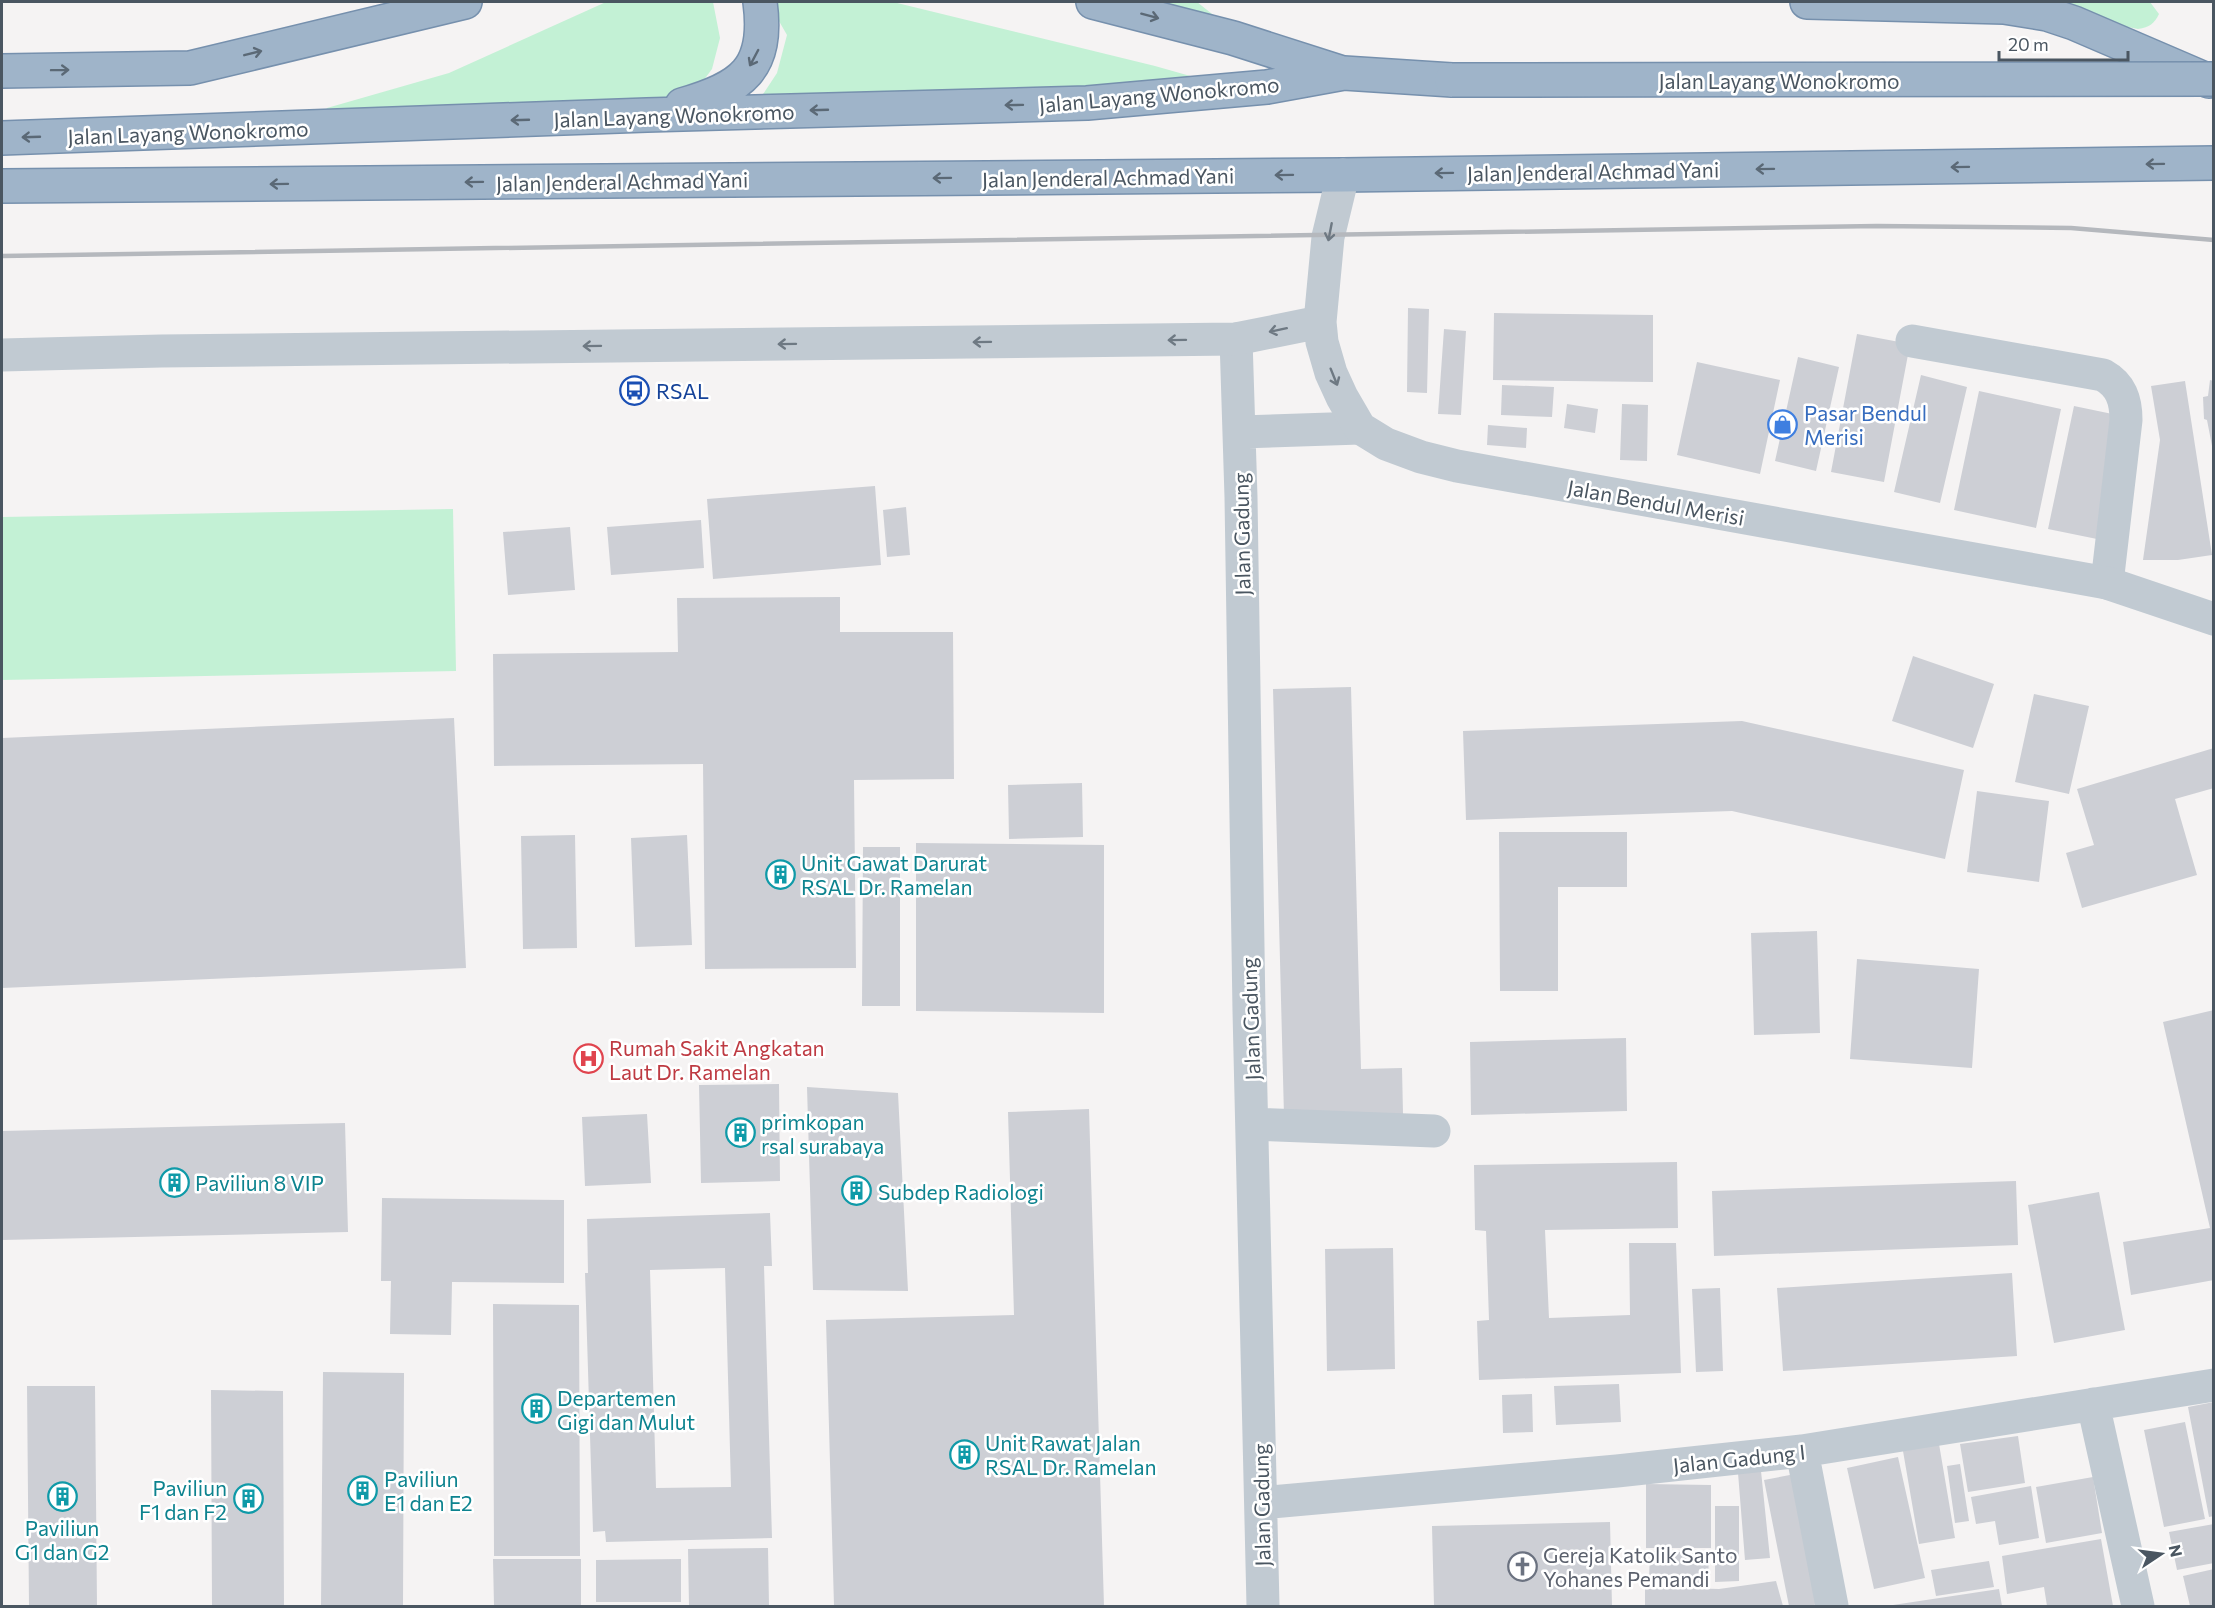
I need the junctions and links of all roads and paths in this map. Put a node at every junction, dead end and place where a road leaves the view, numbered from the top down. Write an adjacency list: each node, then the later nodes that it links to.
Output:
1 (465, 2): 5 (highway, one-way to 1)
2 (760, 2): 8 (highway, one-way to 8)
3 (1093, 2): 6 (highway, Jalan Layang Wonokromo, one-way to 6)
4 (1807, 2): 7 (highway)
5 (2, 71)
6 (1344, 73): 7 (highway, Jalan Layang Wonokromo, bridge); 8 (highway, Jalan Layang Wonokromo, one-way to 8)
7 (2214, 81)
8 (646, 115): 9 (highway, Jalan Layang Wonokromo, one-way to 9)
9 (2, 138)
10 (2214, 163): 11 (highway, Jalan Jenderal Achmad Yani, one-way to 11)
11 (1342, 175): 12 (highway, Jalan Jenderal Achmad Yani, one-way to 12); 13 (street, Jalan Bendul Merisi, one-way to 13)
12 (2, 186)
13 (1320, 322): 14 (street, one-way to 14); 17 (street, Jalan Bendul Merisi, one-way to 17)
14 (1236, 339): 16 (street, one-way to 16); 18 (street, Jalan Gadung)
15 (1912, 340): 19 (street)
16 (2, 355)
17 (1360, 428): 18 (street); 19 (street, Jalan Bendul Merisi)
18 (1240, 432): 21 (street, Jalan Gadung)
19 (2108, 583): 20 (street, Jalan Bendul Merisi)
20 (2214, 619)
21 (1253, 1124): 22 (street); 26 (street, Jalan Gadung)
22 (1434, 1131)
23 (2214, 1385): 24 (street, Jalan Gadung I)
24 (2093, 1404): 25 (street, Jalan Gadung I); 29 (street)
25 (1802, 1451): 26 (street, Jalan Gadung I); 28 (street)
26 (1261, 1503): 27 (street, Jalan Gadung)
27 (1263, 1606)
28 (1832, 1606)
29 (2138, 1606)

